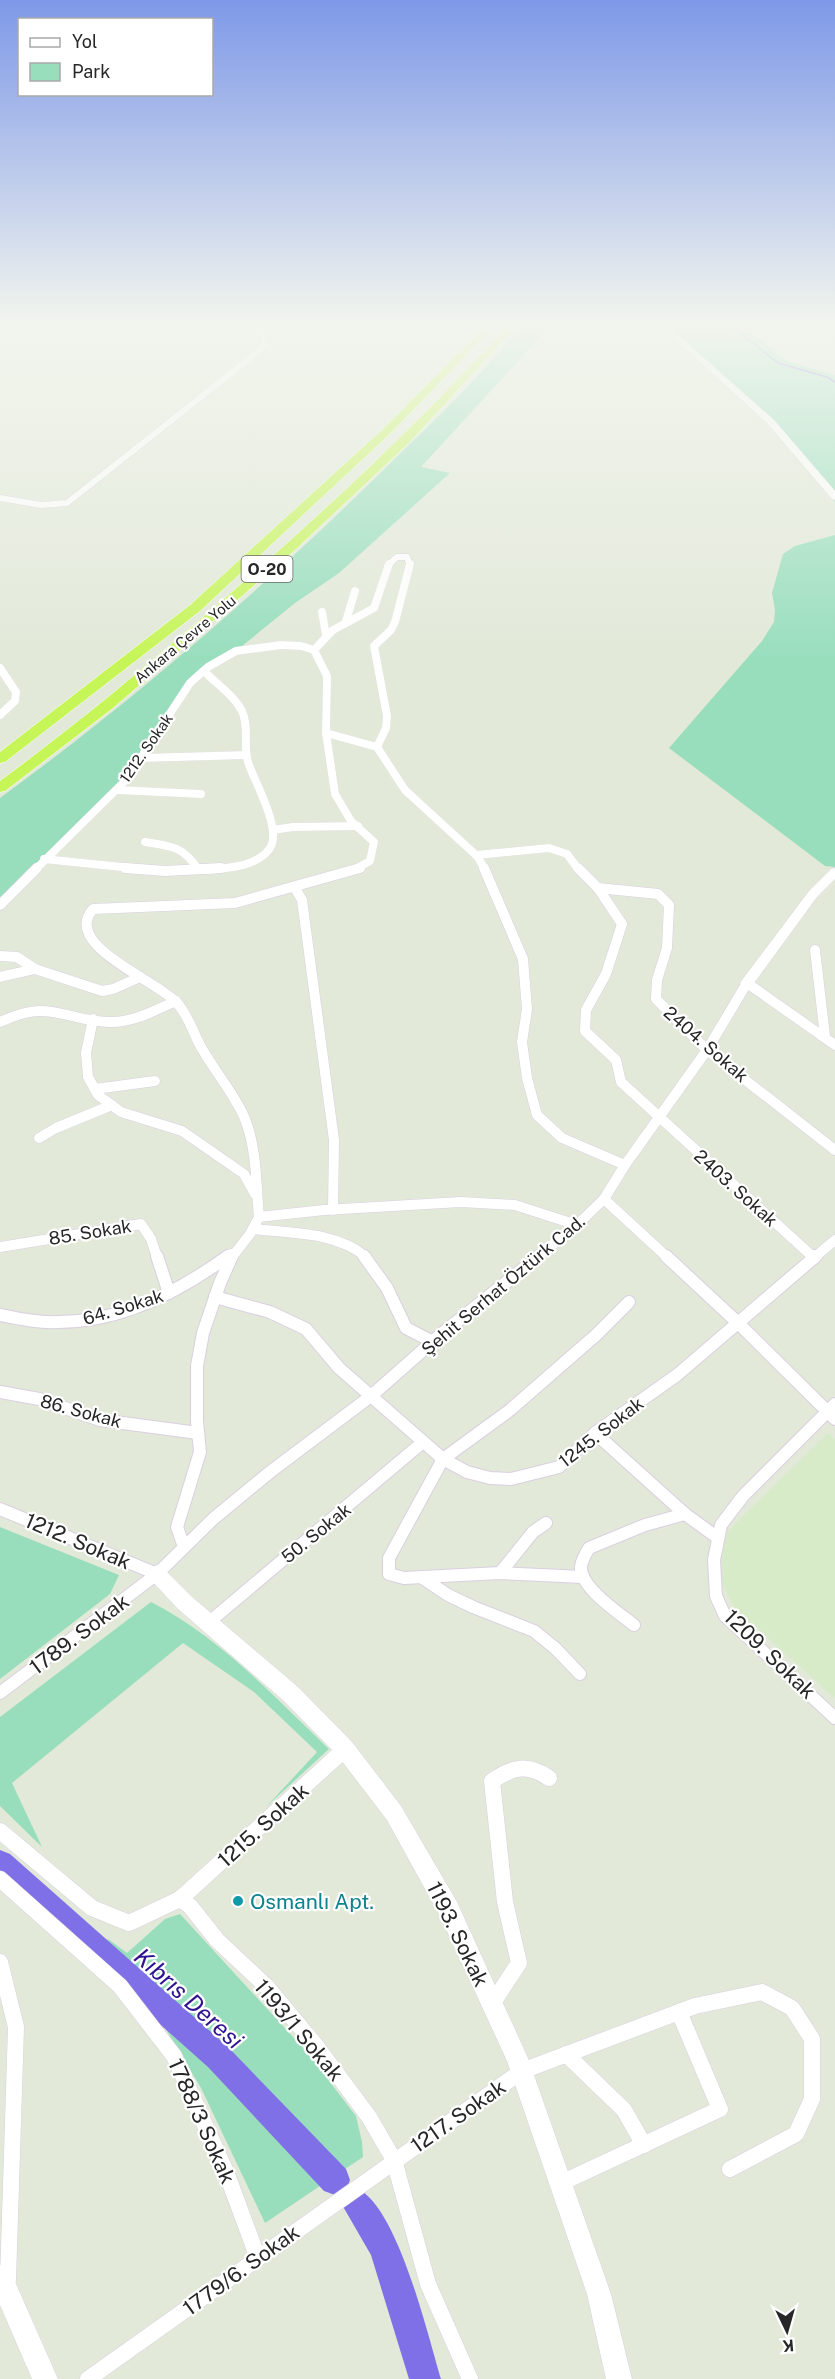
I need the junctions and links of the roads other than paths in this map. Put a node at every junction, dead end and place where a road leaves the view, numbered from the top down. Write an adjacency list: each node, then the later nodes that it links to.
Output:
1 (150, 437): 6 (street)
2 (380, 437): 19 (highway, Ankara Çevre Yolu / O-20)
3 (405, 437): 20 (highway, Ankara Çevre Yolu / O-20)
4 (784, 437): 5 (street)
5 (835, 497)
6 (0, 498)
7 (355, 591): 9 (street)
8 (322, 612): 10 (street)
9 (346, 621): 10 (street); 16 (street)
10 (326, 635): 11 (street)
11 (314, 650): 13 (street, 1212. Sokak); 15 (street)
12 (0, 668): 14 (street)
13 (204, 671): 17 (street); 18 (street, 1212. Sokak)
14 (0, 715)
15 (326, 733): 16 (street); 23 (street)
16 (377, 747): 26 (street)
17 (246, 755): 18 (street); 24 (street)
18 (141, 758): 21 (street, 1212. Sokak)
19 (0, 759)
20 (0, 788)
21 (117, 790): 22 (street); 27 (street, 1212. Sokak)
22 (201, 794)
23 (357, 826): 24 (street); 30 (street)
24 (273, 830): 28 (street)
25 (145, 842): 28 (street)
26 (476, 855): 31 (street); 51 (street)
27 (44, 859): 28 (street); 32 (street, 1212. Sokak)
28 (199, 870)
29 (835, 872): 38 (street)
30 (296, 888): 37 (street); 54 (street)
31 (598, 888): 44 (street, 2404. Sokak); 48 (street, 2403. Sokak)
32 (0, 904)
33 (815, 950): 42 (street)
34 (0, 956): 35 (street)
35 (35, 969): 36 (street); 37 (street)
36 (0, 977)
37 (140, 977): 39 (street)
38 (747, 983): 42 (street); 44 (street, Şehit Serhat Öztürk Cad.)
39 (176, 1000): 40 (street); 53 (street)
40 (93, 1019): 41 (street); 46 (street)
41 (0, 1022)
42 (825, 1036): 43 (street)
43 (835, 1045)
44 (707, 1050): 48 (street, Şehit Serhat Öztürk Cad.); 50 (street, 2404. Sokak)
45 (155, 1081): 46 (street)
46 (95, 1089): 47 (street)
47 (112, 1105): 49 (street); 53 (street)
48 (658, 1117): 51 (street, Şehit Serhat Öztürk Cad.); 61 (street, 2403. Sokak)
49 (39, 1138)
50 (835, 1150)
51 (625, 1165): 52 (street, Şehit Serhat Öztürk Cad.)
52 (604, 1199): 56 (street, Şehit Serhat Öztürk Cad.); 66 (street)
53 (258, 1200): 55 (street)
54 (333, 1210): 55 (street); 56 (street)
55 (259, 1217): 57 (street)
56 (577, 1225): 67 (street, Şehit Serhat Öztürk Cad.)
57 (253, 1229): 60 (street); 67 (street)
58 (835, 1240): 61 (street, 1245. Sokak)
59 (0, 1246): 62 (street, 85. Sokak)
60 (234, 1252): 62 (street, 64. Sokak); 63 (street)
61 (814, 1258): 66 (street, 1245. Sokak)
62 (169, 1293): 65 (street, 64. Sokak)
63 (215, 1297): 69 (street, 1245. Sokak); 72 (street)
64 (629, 1302): 74 (street)
65 (0, 1315)
66 (737, 1322): 70 (street); 71 (street, 1245. Sokak)
67 (433, 1342): 69 (street, Şehit Serhat Öztürk Cad.)
68 (0, 1392): 72 (street, 86. Sokak)
69 (371, 1396): 73 (street, 1245. Sokak); 79 (street, Şehit Serhat Öztürk Cad.)
70 (832, 1411): 78 (street, 1209. Sokak)
71 (595, 1432): 74 (street, 1245. Sokak); 76 (street)
72 (198, 1433): 79 (street)
73 (423, 1442): 74 (street, 1245. Sokak); 84 (street, 50. Sokak)
74 (443, 1460): 82 (street)
75 (0, 1509): 81 (street, 1212. Sokak)
76 (685, 1514): 78 (street); 83 (street)
77 (546, 1523): 80 (street)
78 (718, 1538): 88 (street, 1209. Sokak)
79 (184, 1547): 81 (street, Şehit Serhat Öztürk Cad.)
80 (500, 1573): 82 (street); 83 (street)
81 (157, 1574): 84 (street, 1193. Sokak); 87 (street, 1789. Sokak)
82 (421, 1577): 86 (street)
83 (583, 1577): 85 (street)
84 (208, 1623): 89 (street, 1193. Sokak)
85 (634, 1625)
86 (580, 1674)
87 (0, 1693)
88 (835, 1718)
89 (345, 1749): 93 (street, 1215. Sokak); 95 (street, 1193. Sokak)
90 (549, 1778): 95 (street)
91 (0, 1831): 93 (street)
92 (0, 1879): 103 (street, 1788/3 Sokak)
93 (180, 1899): 100 (street, 1193/1 Sokak)
94 (0, 1962): 104 (street)
95 (492, 2004): 98 (street, 1193. Sokak)
96 (679, 2012): 97 (street, 1217. Sokak); 99 (street); 101 (street, 1217. Sokak)
97 (566, 2054): 98 (street, 1217. Sokak); 99 (street)
98 (522, 2071): 100 (street, 1217. Sokak); 102 (street, 1193. Sokak)
99 (644, 2145): 102 (street)
100 (393, 2160): 106 (street, 1779/6. Sokak); 107 (street, 1193/1 Sokak)
101 (730, 2169)
102 (561, 2183): 108 (street, 1193. Sokak)
103 (255, 2250)
104 (4, 2287): 105 (street)
105 (45, 2379)
106 (88, 2379)
107 (470, 2379)
108 (620, 2379)

